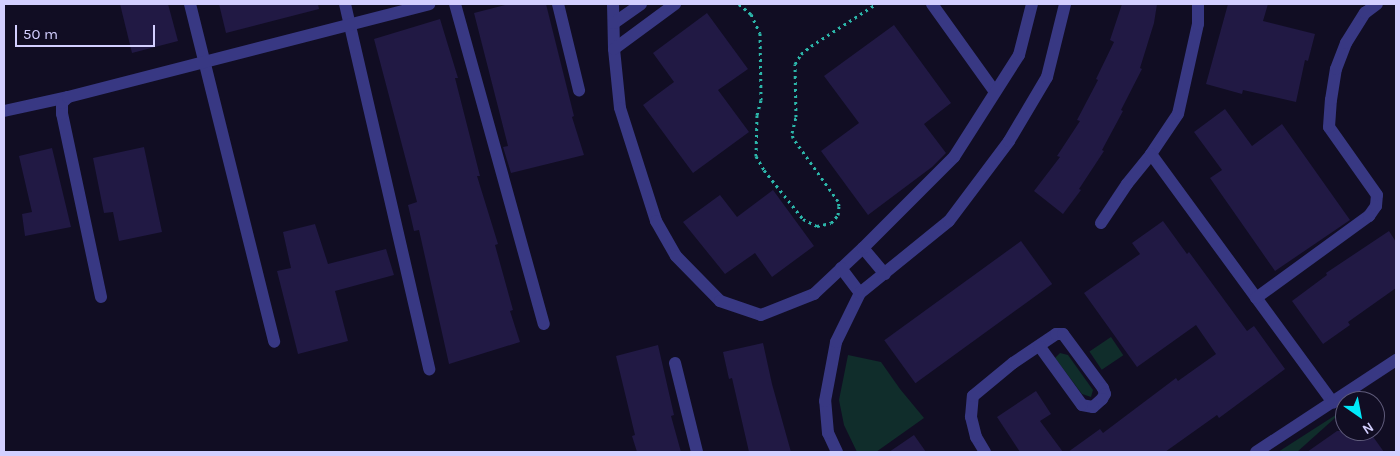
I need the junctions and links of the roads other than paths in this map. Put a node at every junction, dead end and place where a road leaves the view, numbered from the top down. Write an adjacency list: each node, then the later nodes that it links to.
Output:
1 (190, 4): 17 (street)
2 (345, 4): 15 (street)
3 (429, 4): 15 (street)
4 (455, 4): 30 (street)
5 (558, 4): 18 (street)
6 (613, 4): 14 (street)
7 (641, 4): 14 (street)
8 (675, 4): 16 (street)
9 (932, 4): 19 (street)
10 (1032, 4): 19 (street)
11 (1065, 4): 26 (street)
12 (1198, 4): 22 (street)
13 (1377, 4): 29 (street)
14 (614, 23): 16 (street)
15 (350, 24): 17 (street); 35 (street)
16 (614, 50): 25 (street)
17 (204, 61): 20 (street); 31 (street)
18 (579, 90)
19 (994, 92): 24 (street)
20 (68, 97): 21 (street); 28 (street)
21 (4, 111)
22 (1152, 154): 23 (street); 29 (street)
23 (1101, 222)
24 (862, 248): 25 (street); 26 (street)
25 (841, 268): 27 (street)
26 (885, 274): 27 (street)
27 (860, 292): 38 (street)
28 (101, 297)
29 (1256, 298): 36 (street)
30 (544, 324)
31 (274, 342)
32 (1040, 347): 32 (street); 39 (street)
33 (1396, 360): 36 (street)
34 (676, 363): 37 (street)
35 (429, 368)
36 (1333, 403): 40 (street)
37 (697, 452)
38 (837, 452)
39 (985, 452)
40 (1256, 452)

